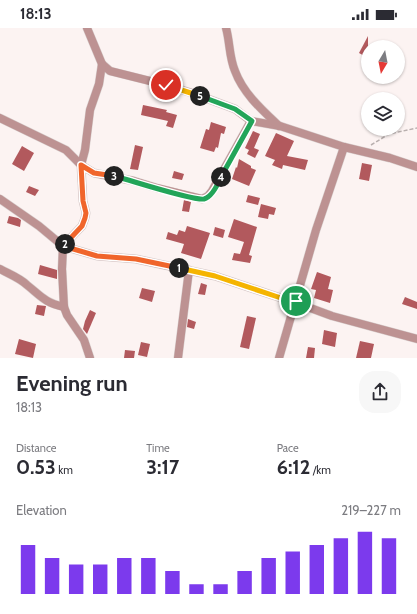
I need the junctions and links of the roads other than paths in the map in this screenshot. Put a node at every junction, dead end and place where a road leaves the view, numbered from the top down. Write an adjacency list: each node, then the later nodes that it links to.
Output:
1 (87, 28): 3 (street)
2 (226, 28): 6 (street)
3 (102, 64): 5 (street); 8 (street)
4 (0, 118): 8 (street)
5 (252, 121): 6 (street); 8 (street)
6 (280, 126): 7 (street)
7 (344, 148): 9 (street); 14 (street)
8 (81, 165): 11 (street)
9 (417, 167)
10 (0, 199): 11 (street)
11 (63, 246): 13 (street); 15 (street)
12 (0, 269): 15 (street)
13 (189, 270): 14 (street); 18 (street)
14 (296, 301): 16 (street); 19 (street)
15 (64, 307): 17 (street)
16 (417, 339)
17 (90, 358)
18 (178, 358)
19 (279, 358)

